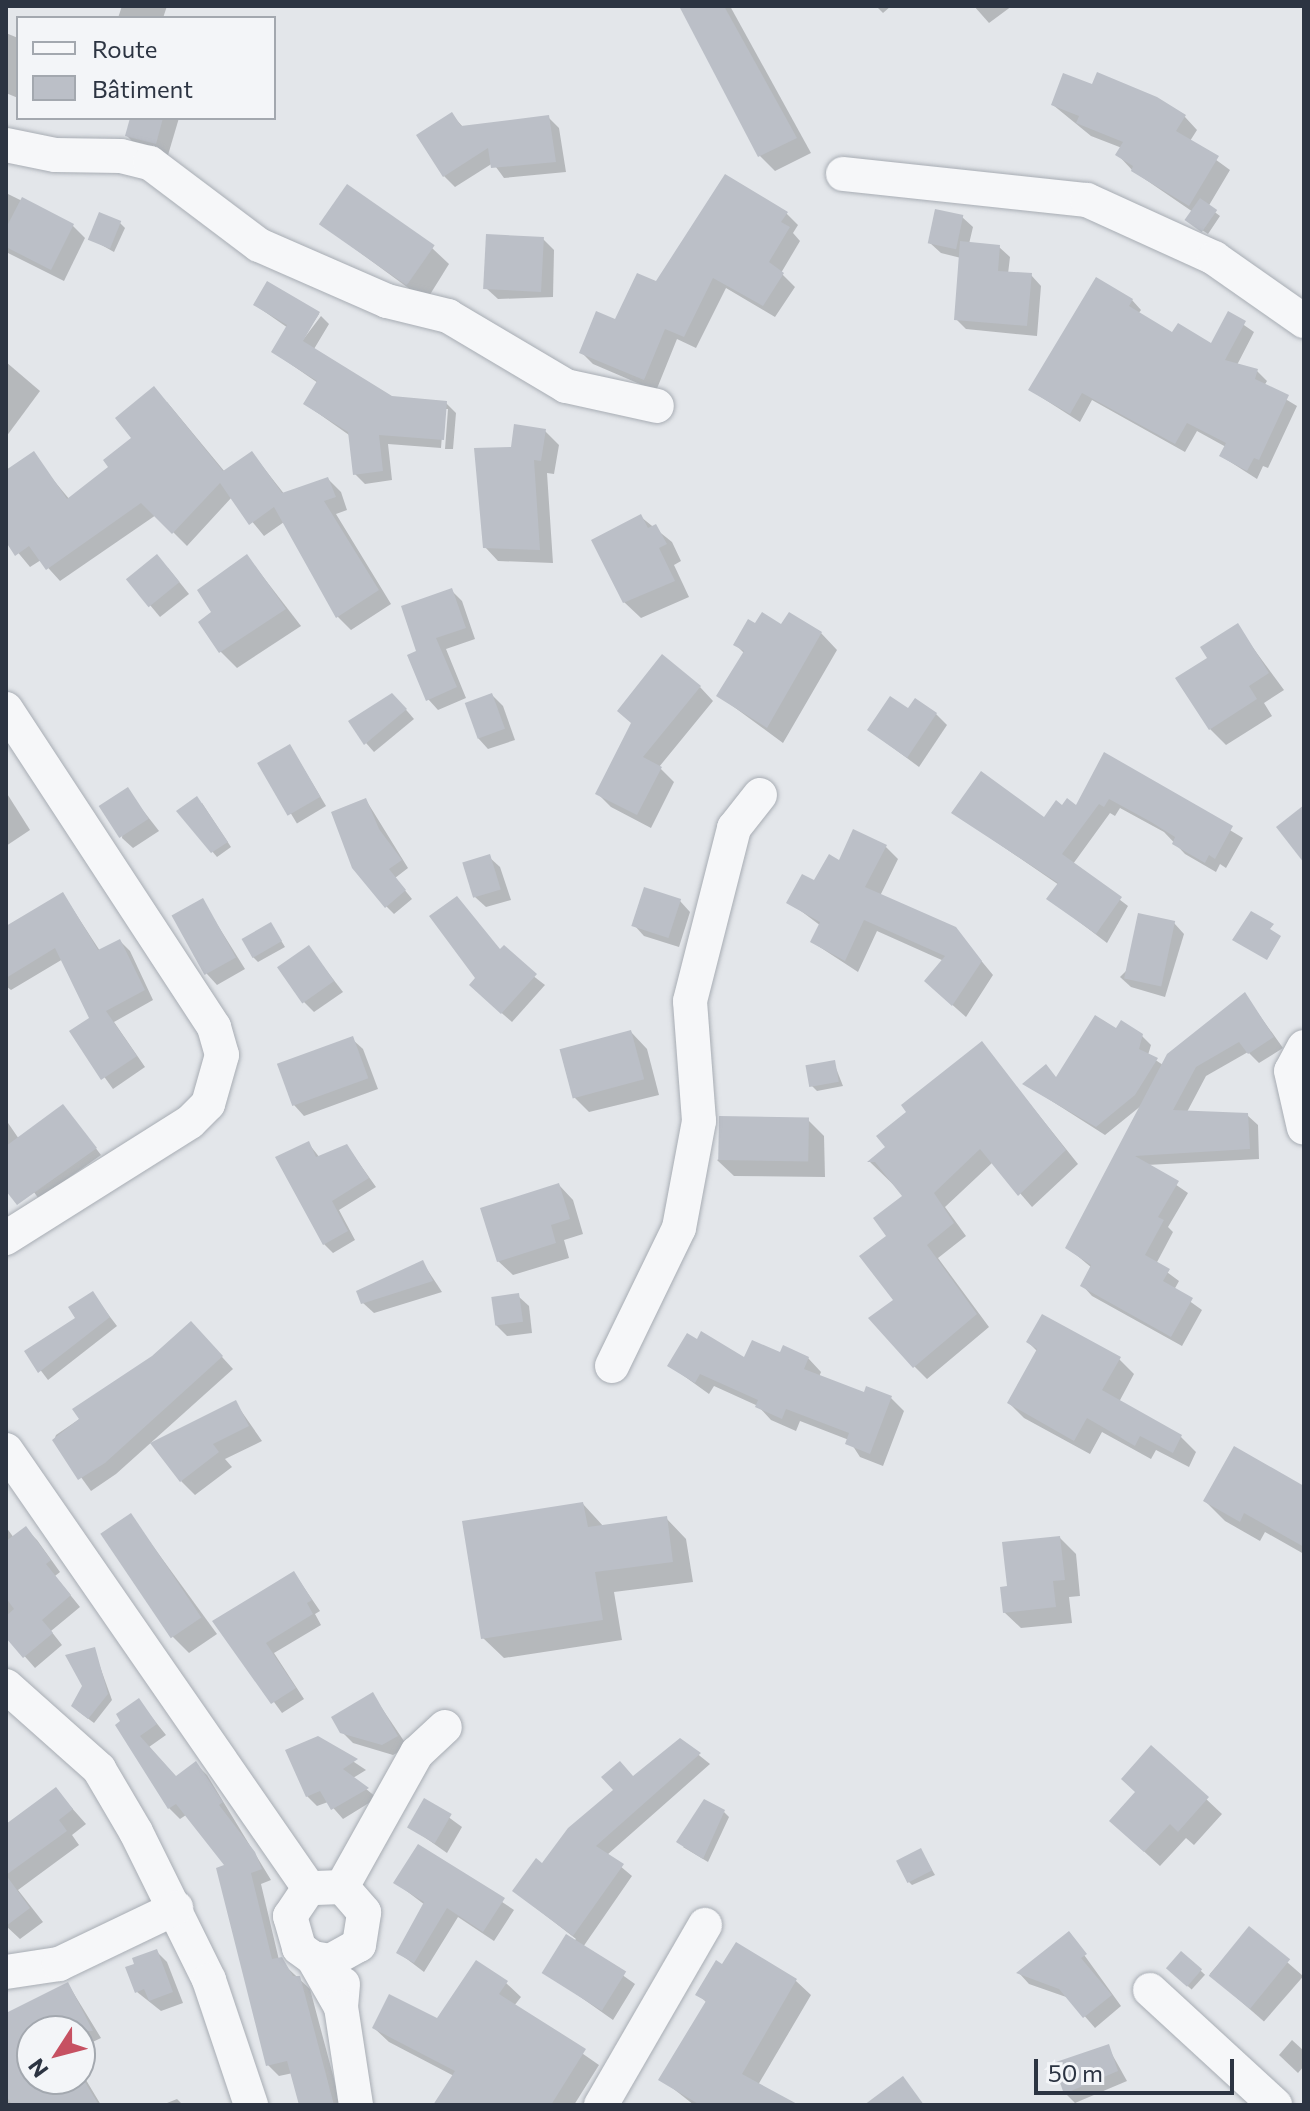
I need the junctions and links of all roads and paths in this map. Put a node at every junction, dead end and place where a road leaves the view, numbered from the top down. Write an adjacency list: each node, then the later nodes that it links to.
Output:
1 (6, 145): 4 (street)
2 (843, 174): 3 (street)
3 (1304, 321)
4 (657, 406)
5 (6, 709): 9 (street)
6 (760, 795): 10 (street)
7 (1304, 1047): 8 (street)
8 (1304, 1128)
9 (6, 1238)
10 (612, 1366)
11 (6, 1450): 14 (street)
12 (6, 1686): 15 (street)
13 (445, 1727): 14 (street)
14 (326, 1888): 17 (street); 17 (street)
15 (176, 1908): 18 (street); 20 (street)
16 (705, 1925): 22 (street)
17 (329, 1957): 21 (street)
18 (6, 1972)
19 (1150, 1990): 23 (street)
20 (251, 2105)
21 (356, 2105)
22 (601, 2105)
23 (1275, 2105)

